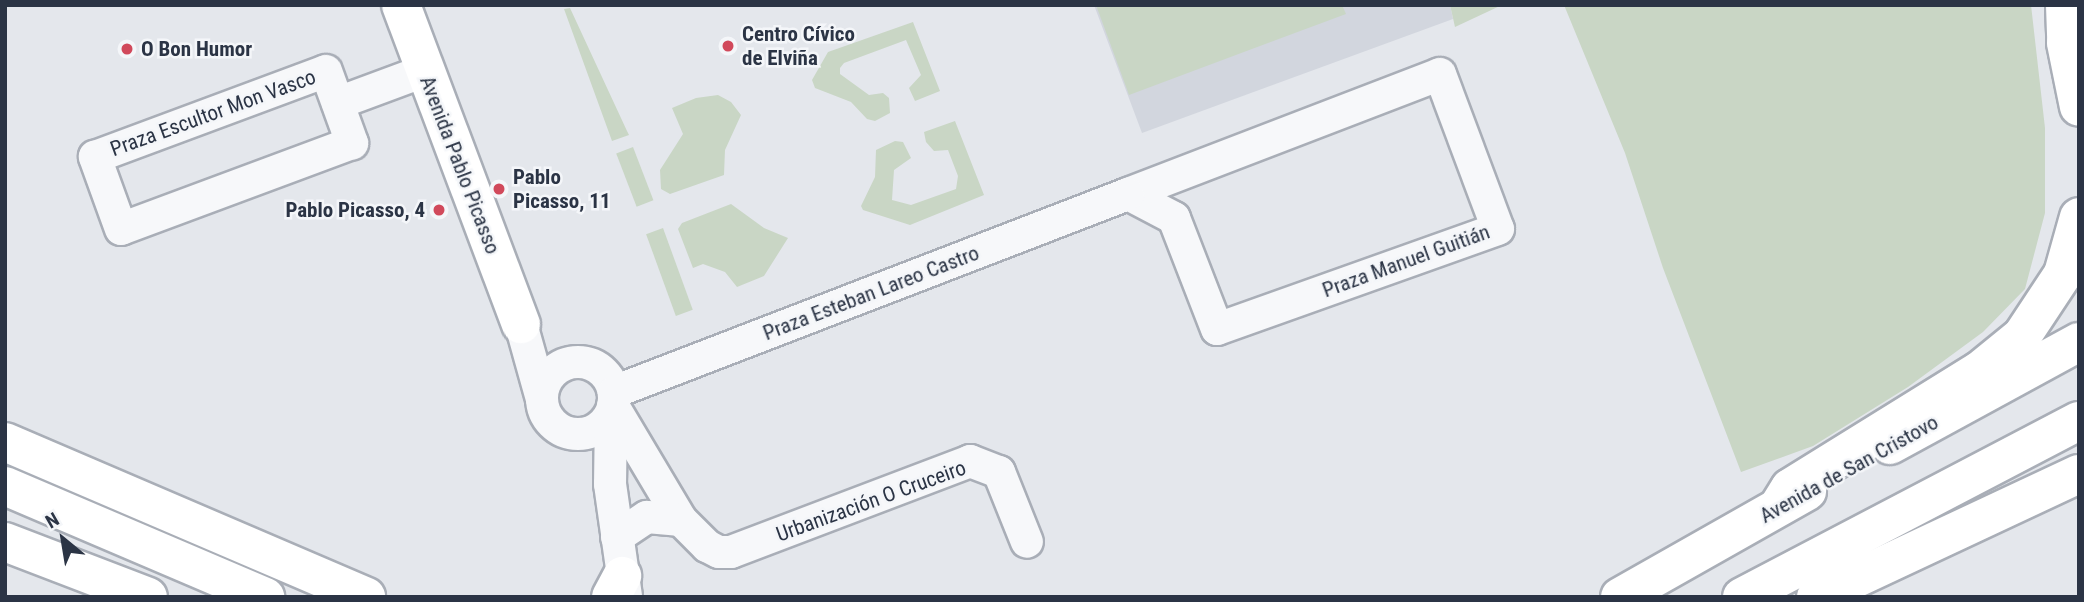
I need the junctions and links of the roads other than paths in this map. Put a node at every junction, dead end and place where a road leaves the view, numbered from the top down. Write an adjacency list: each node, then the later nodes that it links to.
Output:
1 (401, 5): 3 (main road, Avenida Pablo Picasso)
2 (2065, 5): 5 (main road)
3 (424, 71): 4 (street, Praza Escultor Mon Vasco); 10 (main road, Avenida Pablo Picasso)
4 (338, 103): 4 (street, Praza Escultor Mon Vasco)
5 (2079, 107)
6 (1189, 169): 7 (street, Praza Manuel Guitián); 9 (street); 9 (street, Praza Manuel Guitián)
7 (1128, 194): 9 (street); 14 (street, Praza Esteban Lareo Castro)
8 (2079, 217): 23 (main road)
9 (1174, 218)
10 (521, 324): 12 (street, Avenida Pablo Picasso); 13 (street, Avenida Pablo Picasso)
11 (2079, 342): 23 (main road, Avenida de San Cristovo)
12 (575, 362): 13 (street); 14 (street)
13 (542, 399): 17 (street)
14 (612, 404): 17 (street); 20 (street); 24 (street, Urbanización O Cruceiro)
15 (5, 417): 22 (main road)
16 (2079, 421): 33 (main road)
17 (570, 434): 20 (street)
18 (5, 442): 22 (main road)
19 (2079, 474): 34 (main road)
20 (610, 484): 25 (street)
21 (5, 485): 30 (main road)
22 (105, 487): 31 (main road)
23 (1778, 507): 32 (main road, Avenida de San Cristovo)
24 (681, 520): 25 (street); 27 (street, Urbanización O Cruceiro)
25 (617, 537): 28 (street)
26 (5, 542): 29 (main road)
27 (1027, 542)
28 (620, 590)
29 (148, 597)
30 (265, 597)
31 (366, 597)
32 (1620, 597)
33 (1742, 597)
34 (1816, 597)

